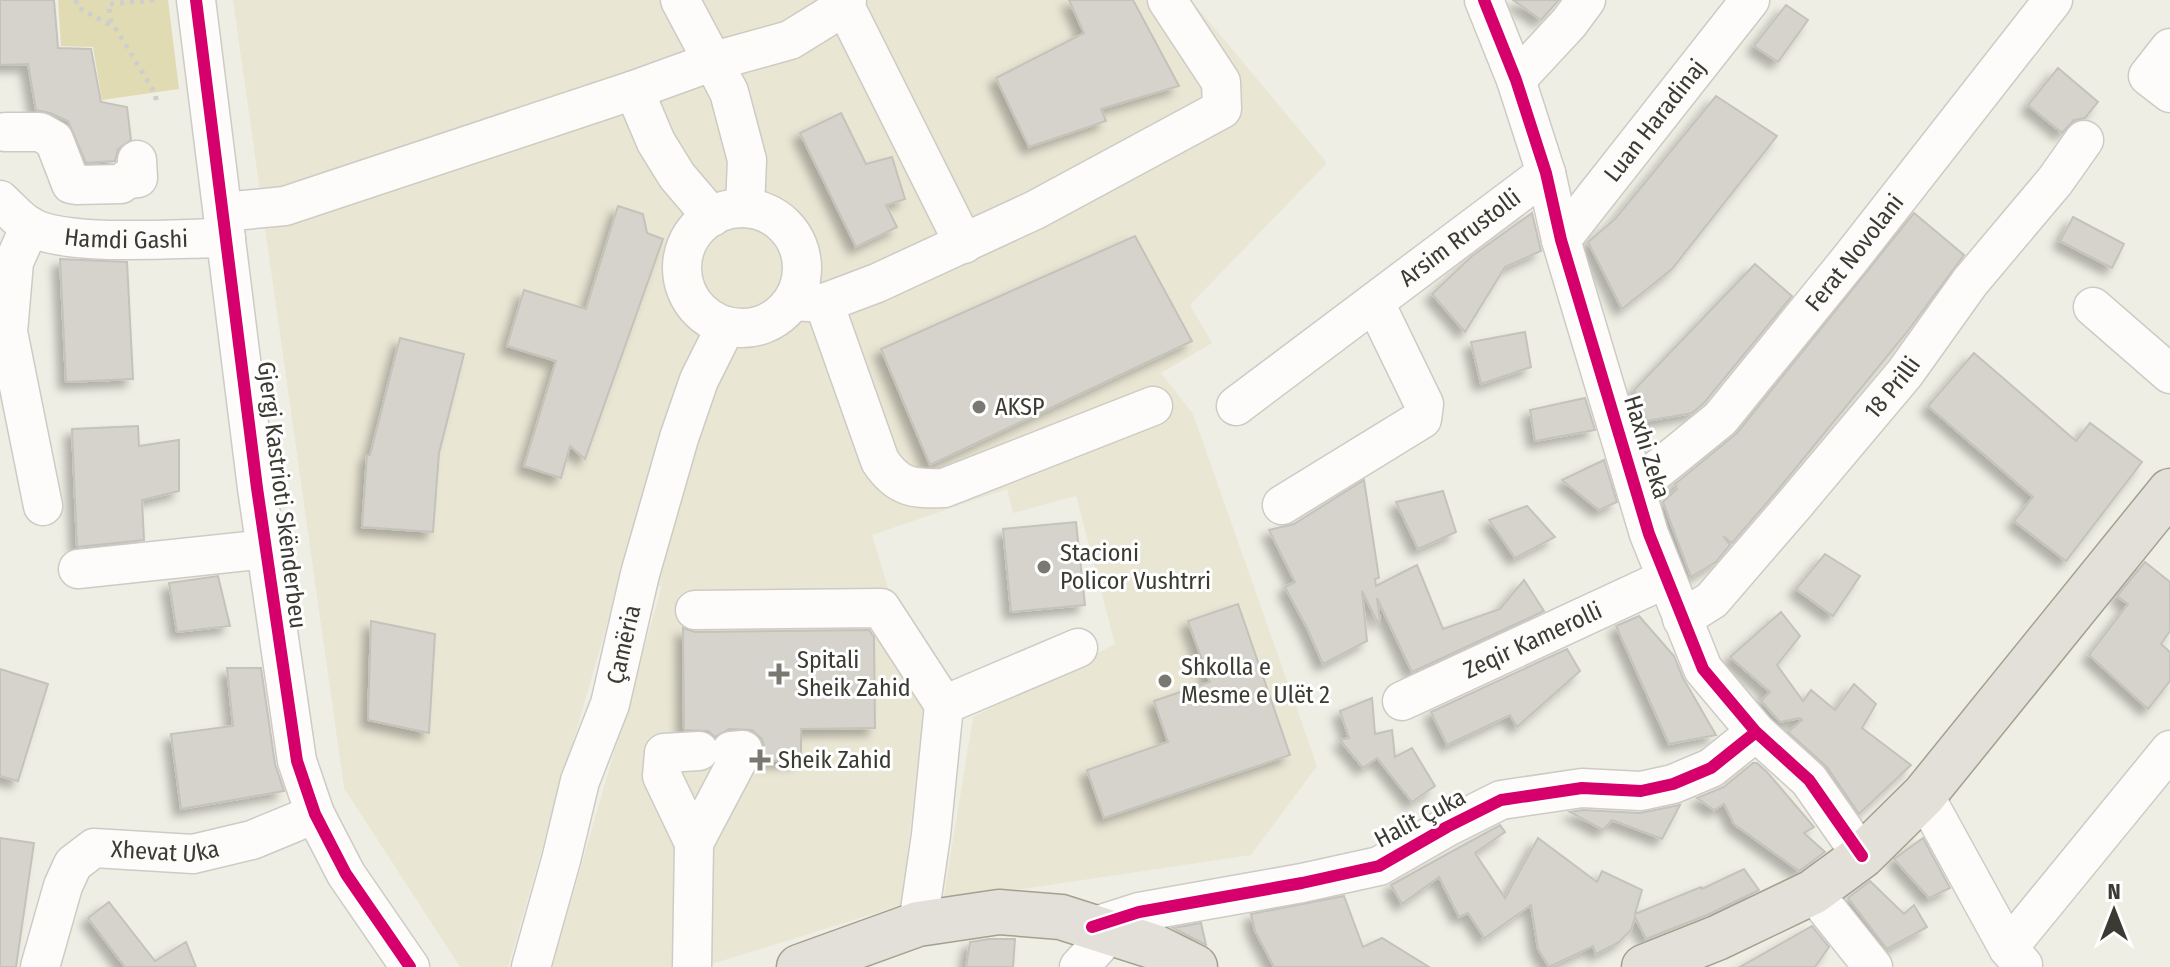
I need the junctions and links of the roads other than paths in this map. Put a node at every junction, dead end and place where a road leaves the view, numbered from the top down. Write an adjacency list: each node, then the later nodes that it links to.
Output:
1 (196, 0): 20 (street, Gjergj Kastrioti Skënderbeu)
2 (680, 0): 10 (street)
3 (1167, 0): 23 (street)
4 (1484, 0): 11 (street, Haxhi Zeka)
5 (1586, 0): 11 (street)
6 (1750, 0): 22 (street, Luan Haradinaj)
7 (2053, 0): 31 (street, Ferat Novolani)
8 (846, 3): 10 (street); 23 (street)
9 (2170, 48): 13 (street)
10 (714, 61): 12 (street); 19 (street)
11 (1516, 80): 17 (street, Haxhi Zeka)
12 (634, 90): 19 (street); 20 (street)
13 (2170, 93)
14 (2, 127): 16 (street)
15 (2084, 140): 39 (street, 18 Prilli)
16 (137, 160)
17 (1546, 173): 22 (street, Haxhi Zeka); 25 (street, Arsim Rrustolli)
18 (0, 200): 21 (street, Hamdi Gashi)
19 (728, 212): 24 (street); 27 (street)
20 (224, 225): 21 (street, Hamdi Gashi); 35 (street, Gjergj Kastrioti Skënderbeu)
21 (30, 226): 34 (street, Hamdi Gashi)
22 (1561, 240): 31 (street, Haxhi Zeka)
23 (964, 244): 24 (street)
24 (808, 302): 27 (street); 29 (street)
25 (1375, 303): 30 (street, Arsim Rrustolli); 33 (street, Arsim Rrustolli)
26 (2093, 307): 28 (street)
27 (726, 326): 55 (street, Çamëria)
28 (2170, 374)
29 (1153, 406)
30 (1236, 406)
31 (1636, 487): 37 (street, Haxhi Zeka)
32 (2170, 491): 45 (main road)
33 (1282, 505)
34 (43, 506)
35 (266, 549): 36 (street, Gjergj Kastrioti Skënderbeu); 46 (street, Gjergj Kastrioti Skënderbeu)
36 (78, 569)
37 (1665, 579): 39 (street, Haxhi Zeka); 41 (street, Zeqir Kamerolli)
38 (695, 610): 42 (street)
39 (1682, 619): 43 (street, Haxhi Zeka)
40 (1078, 648): 42 (street)
41 (1402, 701)
42 (944, 705): 50 (street)
43 (1756, 732): 48 (street, Haxhi Zeka); 51 (street, Halit Çuka)
44 (2170, 750): 52 (street)
45 (1924, 795): 48 (main road); 52 (street)
46 (315, 814): 53 (street, Xhevat Uka); 54 (street, Gjergj Kastrioti Skënderbeu)
47 (694, 843): 47 (street); 56 (street)
48 (1862, 856): 49 (main road)
49 (1813, 892): 59 (main road); 60 (street)
50 (918, 924): 51 (main road); 57 (main road)
51 (1094, 942): 58 (main road)
52 (2017, 957)
53 (40, 967)
54 (410, 967)
55 (531, 967)
56 (692, 967)
57 (799, 967)
58 (1195, 967)
59 (1644, 967)
60 (1873, 967)

